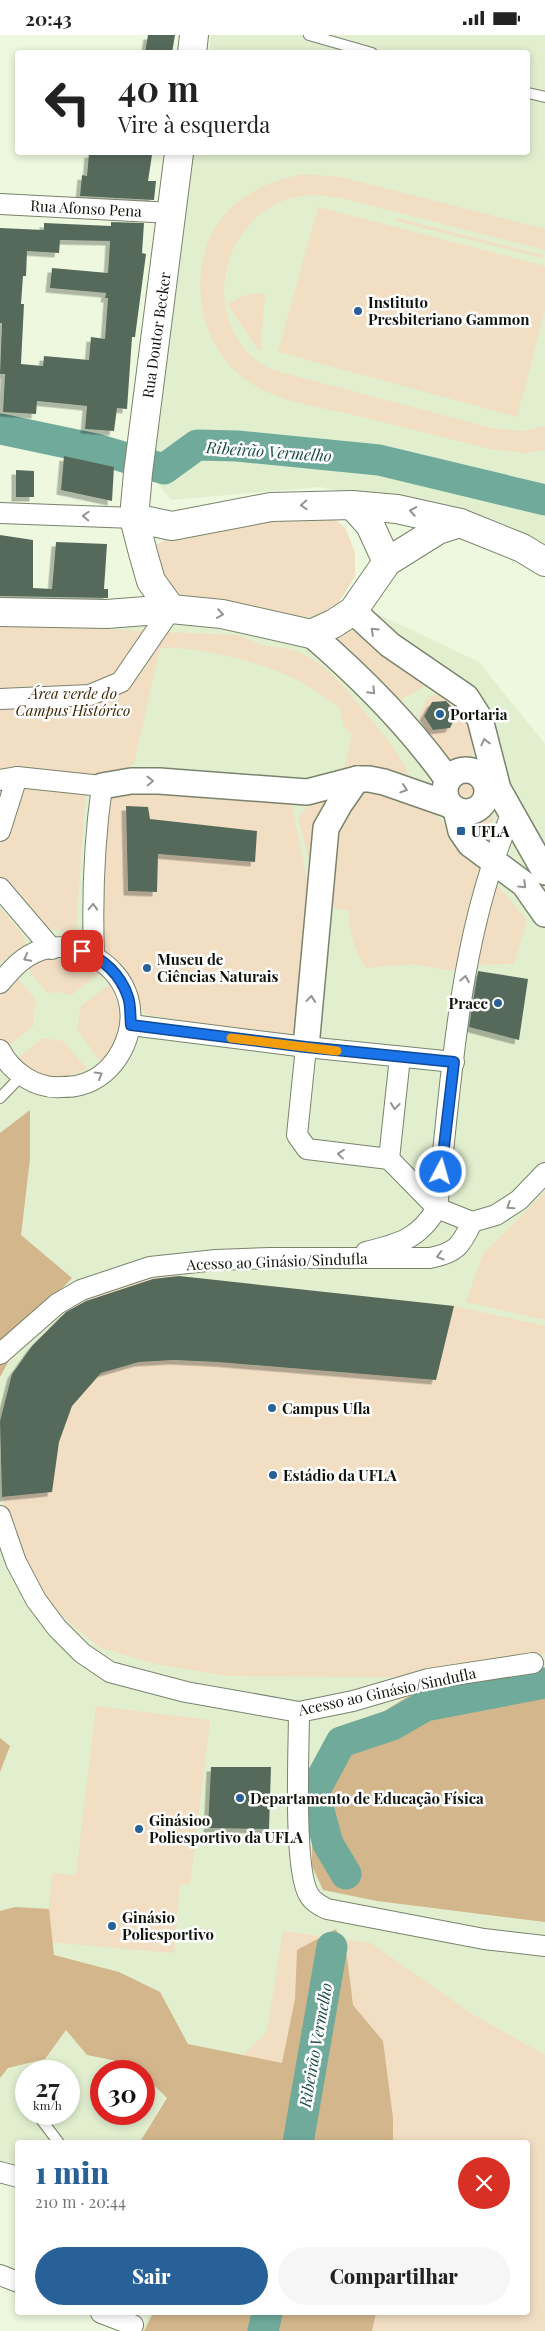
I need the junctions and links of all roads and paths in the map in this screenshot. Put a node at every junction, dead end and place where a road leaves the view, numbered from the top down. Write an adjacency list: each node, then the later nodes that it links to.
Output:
1 (194, 35): 3 (main road)
2 (310, 35): 4 (lane)
3 (192, 50)
4 (362, 50)
5 (530, 93): 6 (lane)
6 (545, 97)
7 (179, 155): 9 (main road, Rua Doutor Becker)
8 (0, 204): 9 (street, Rua Afonso Pena)
9 (172, 213): 12 (main road, Rua Doutor Becker)
10 (352, 505): 13 (main road, one-way to 10); 14 (main road, one-way to 14); 16 (main road)
11 (0, 513): 12 (street, one-way to 11)
12 (134, 518): 14 (main road); 15 (main road, Rua Doutor Becker)
13 (460, 523): 16 (main road); 17 (main road)
14 (172, 526): 15 (main road)
15 (143, 553): 18 (main road, Rua Doutor Becker)
16 (386, 562): 20 (main road)
17 (545, 562)
18 (151, 581): 19 (main road, Rua Doutor Becker); 22 (main road)
19 (171, 609): 22 (main road); 23 (main road, one-way to 23); 24 (street)
20 (353, 611): 23 (main road); 29 (street, one-way to 20)
21 (0, 612): 22 (main road)
22 (125, 613)
23 (311, 634): 27 (street, one-way to 27)
24 (0, 699)
25 (9, 778): 28 (street); 34 (street)
26 (357, 779): 30 (street); 31 (street, one-way to 31); 33 (street)
27 (448, 780): 29 (street); 31 (street)
28 (102, 785): 30 (street, one-way to 30); 40 (street, one-way to 28)
29 (492, 788): 31 (street); 32 (street)
30 (307, 791): 33 (street)
31 (453, 807): 35 (street)
32 (511, 815): 35 (street); 36 (street)
33 (326, 828): 43 (street, one-way to 33)
34 (0, 831)
35 (494, 863): 38 (street, one-way to 38); 46 (street, one-way to 35)
36 (545, 873)
37 (0, 888): 39 (street)
38 (545, 913)
39 (52, 949): 40 (street); 41 (street, one-way to 41)
40 (94, 956): 42 (street)
41 (0, 983)
42 (131, 1025): 43 (street); 47 (street, one-way to 42)
43 (306, 1047): 45 (street); 49 (street, one-way to 43)
44 (0, 1050): 47 (street)
45 (400, 1057): 46 (street); 49 (street, one-way to 49)
46 (454, 1062): 51 (street)
47 (22, 1075): 48 (lane)
48 (0, 1098)
49 (389, 1159): 51 (street)
50 (545, 1173): 52 (street, one-way to 52)
51 (437, 1208): 52 (street); 53 (street)
52 (472, 1222): 53 (street, Acesso ao Ginásio/Sindufla, one-way to 53)
53 (350, 1257): 54 (street, Acesso ao Ginásio/Sindufla)
54 (0, 1354)
55 (0, 1516): 57 (street, Acesso ao Ginásio/Sindufla)
56 (533, 1663): 57 (street, Acesso ao Ginásio/Sindufla)
57 (299, 1711): 58 (street)
58 (545, 1946)
59 (45, 2125): 60 (lane)
60 (57, 2140)
61 (0, 2172): 62 (street)
62 (15, 2176)
63 (0, 2275): 64 (street)
64 (15, 2281)
65 (107, 2315): 66 (street)
66 (133, 2323)

